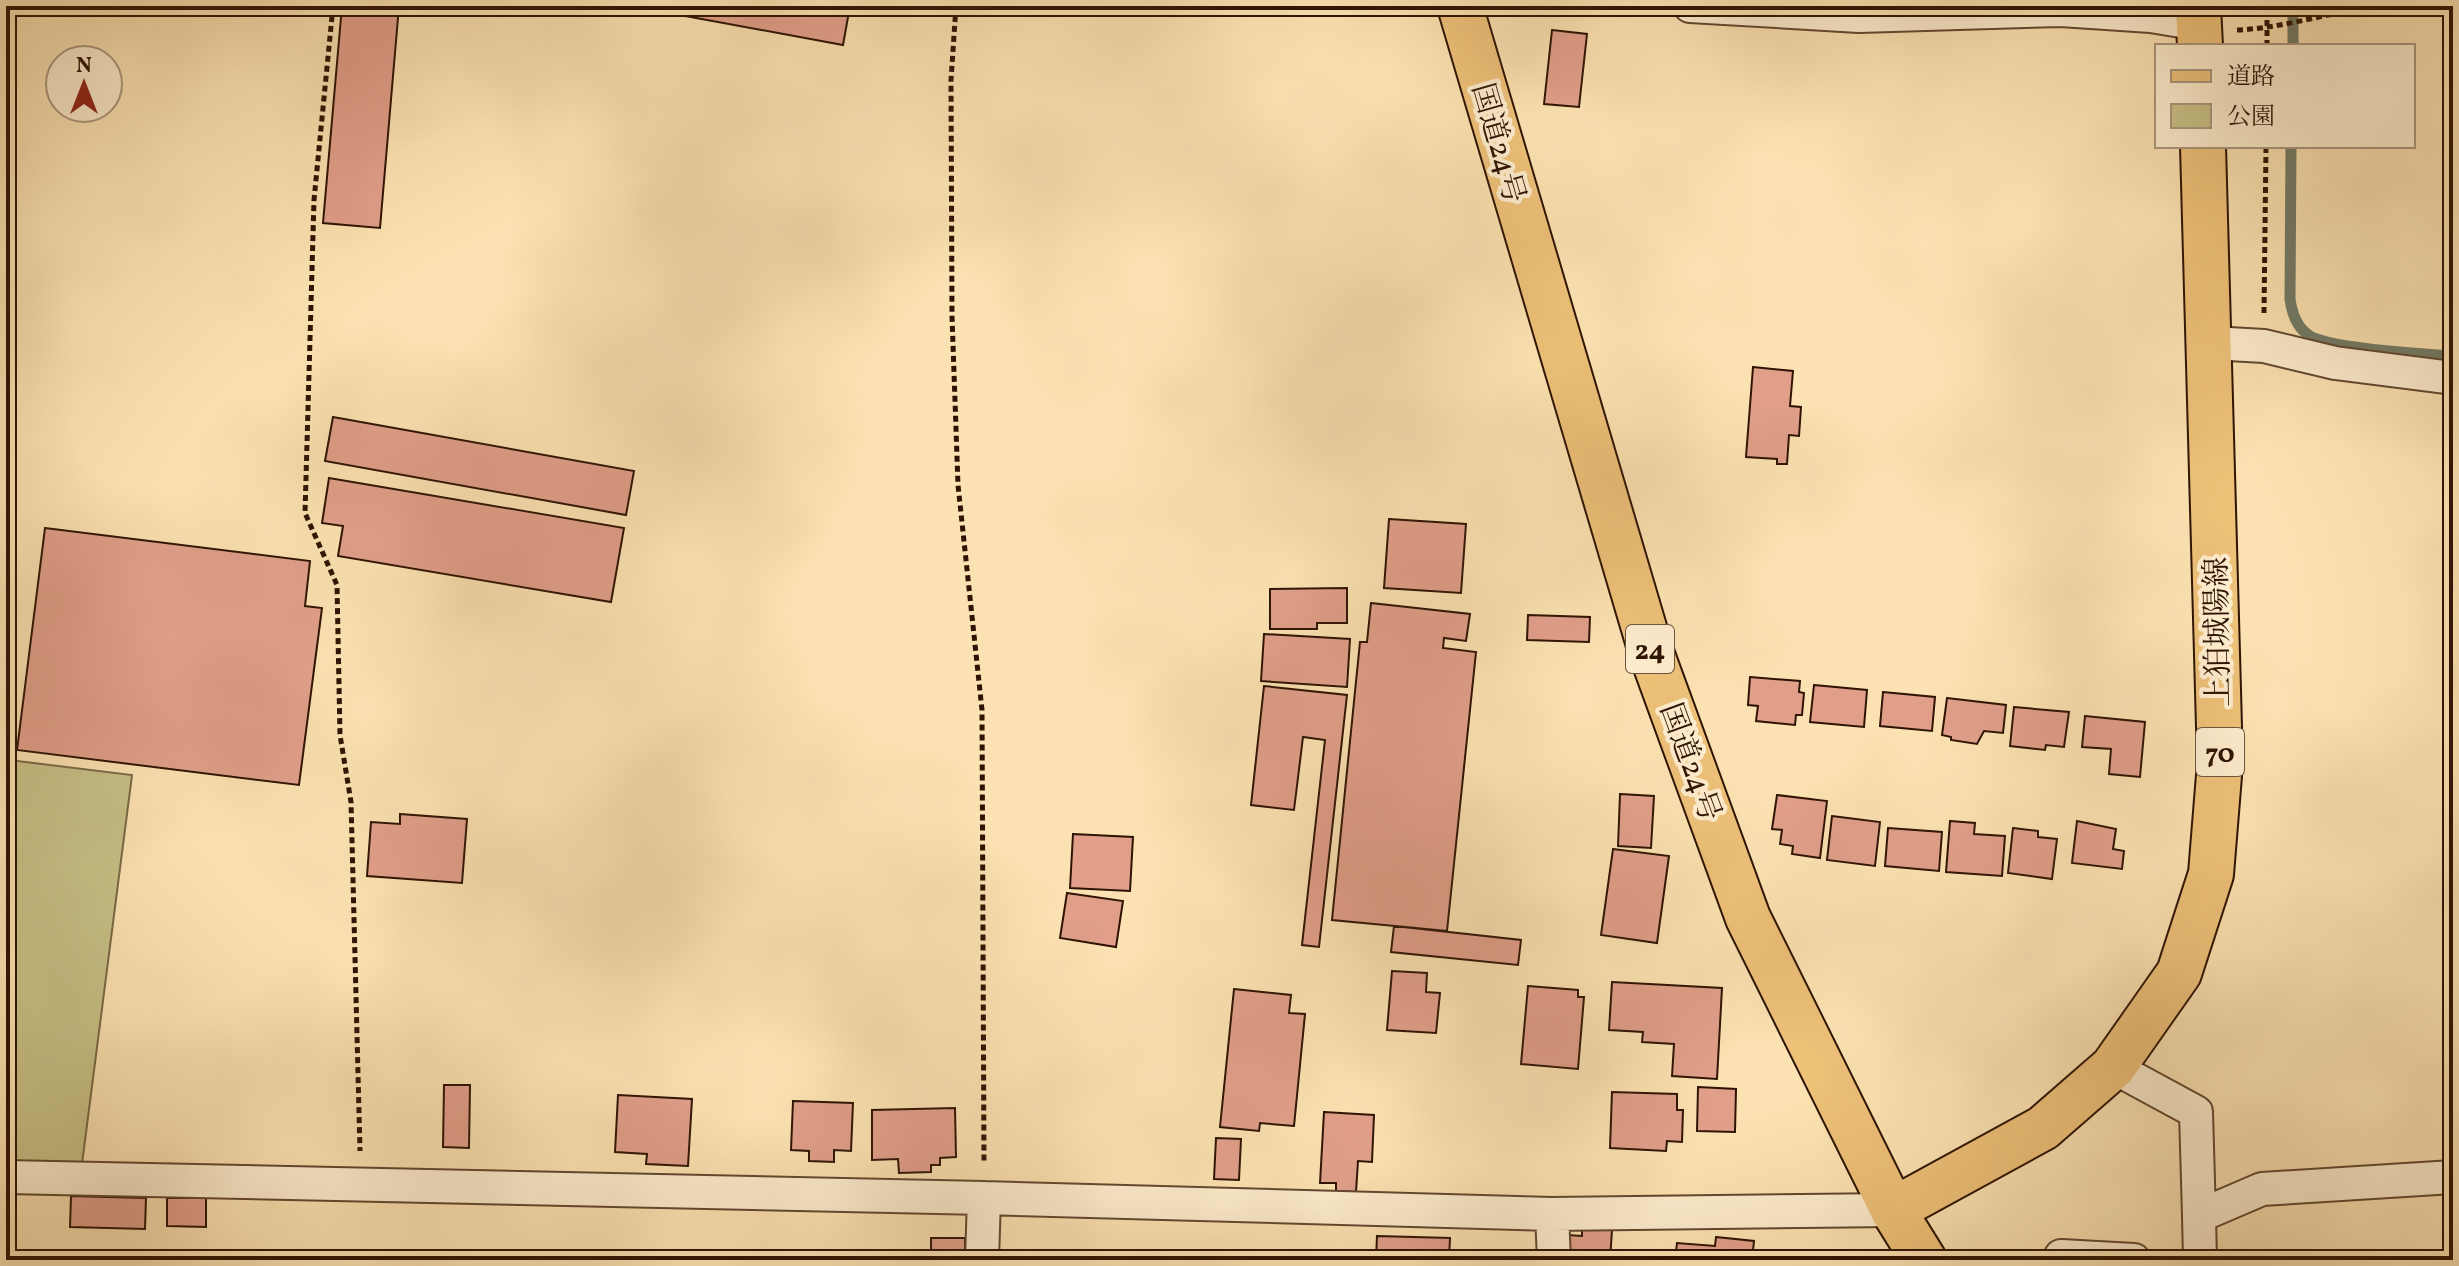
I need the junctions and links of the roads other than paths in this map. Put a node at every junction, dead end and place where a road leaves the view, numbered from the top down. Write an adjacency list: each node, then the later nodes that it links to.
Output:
1 (1460, 6): 11 (main road, 国道24号 / 24)
2 (1690, 6): 3 (street)
3 (2199, 25)
4 (2203, 148): 5 (main road, 上狛城陽線 / 70)
5 (2211, 343): 6 (street); 7 (main road, 上狛城陽線 / 70)
6 (2453, 378)
7 (2113, 1067): 11 (main road, 上狛城陽線 / 70); 13 (street)
8 (6, 1177): 10 (street)
9 (2453, 1177): 13 (street)
10 (984, 1198): 12 (street); 15 (street)
11 (1893, 1210): 12 (street); 17 (main road, 国道24号 / 24)
12 (1552, 1214): 16 (street)
13 (2199, 1216): 19 (street)
14 (2061, 1256): 18 (street)
15 (982, 1260)
16 (1554, 1260)
17 (1924, 1260)
18 (2134, 1260)
19 (2200, 1260)

